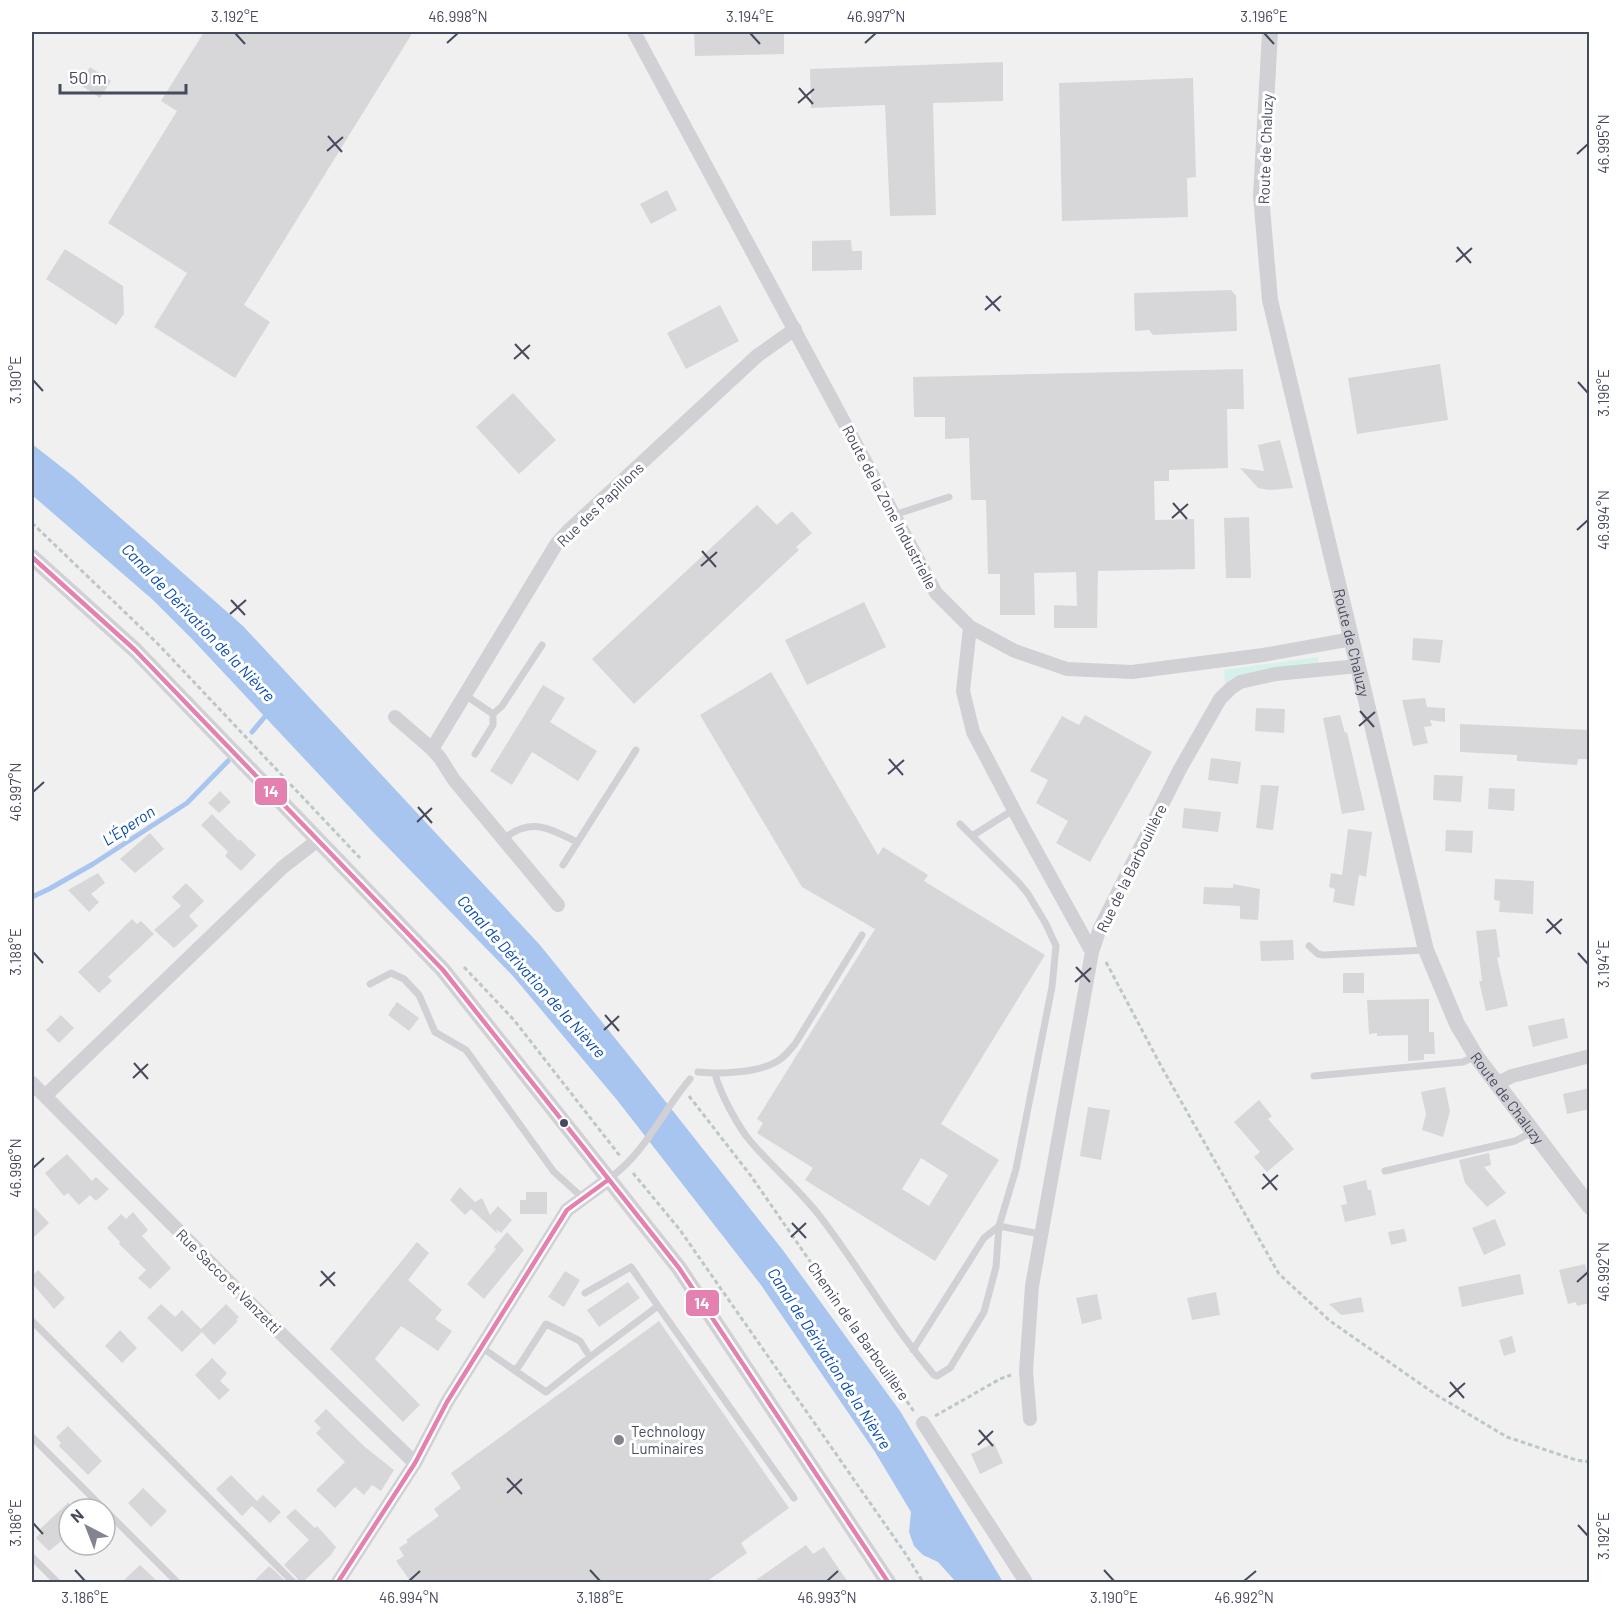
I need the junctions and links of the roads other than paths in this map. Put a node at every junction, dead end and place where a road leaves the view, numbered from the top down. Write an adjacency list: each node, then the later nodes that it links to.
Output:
1 (634, 32): 3 (street, Route de la Zone Industrielle)
2 (1270, 32): 8 (street, Route de Chaluzy)
3 (795, 329): 5 (street, Route de la Zone Industrielle); 11 (street, Rue des Papillons)
4 (949, 497): 5 (lane)
5 (894, 515): 7 (street, Route de la Zone Industrielle)
6 (32, 557): 21 (street)
7 (970, 627): 8 (street, Route de la Zone Industrielle); 17 (street)
8 (1352, 639): 10 (street, Route de Chaluzy)
9 (542, 645): 12 (lane)
10 (1358, 666): 26 (street, Rue de la Barbouillère); 28 (street, Route de Chaluzy)
11 (465, 695): 12 (lane); 14 (street, Rue des Papillons)
12 (493, 714): 16 (lane)
13 (395, 717): 14 (street)
14 (432, 749): 20 (street)
15 (636, 750): 22 (lane)
16 (475, 754)
17 (1013, 810): 19 (lane); 26 (street)
18 (960, 824): 19 (lane)
19 (972, 836): 44 (lane)
20 (504, 839): 22 (lane); 24 (street)
21 (318, 840): 38 (street); 41 (street)
22 (577, 843): 23 (lane)
23 (563, 865)
24 (558, 905)
25 (862, 935): 33 (lane)
26 (1094, 946): 45 (street, Rue de la Barbouillère)
27 (1309, 946): 28 (lane)
28 (1426, 950): 30 (street, Route de Chaluzy)
29 (370, 984): 42 (lane)
30 (1476, 1056): 34 (lane); 37 (street, Route de Chaluzy)
31 (1590, 1056): 37 (street)
32 (698, 1072): 33 (lane)
33 (715, 1074): 50 (lane)
34 (1314, 1076)
35 (690, 1079): 41 (lane)
36 (32, 1083): 38 (street, Rue Sacco et Vanzetti)
37 (1496, 1084): 39 (street, Route de Chaluzy)
38 (45, 1096): 56 (street, Rue Sacco et Vanzetti)
39 (1532, 1132): 40 (lane); 43 (street, Route de Chaluzy)
40 (1385, 1171)
41 (608, 1180): 42 (street); 65 (street)
42 (583, 1198): 49 (street)
43 (1590, 1207)
44 (999, 1226): 45 (lane); 50 (lane); 50 (lane)
45 (1040, 1234): 53 (street, Rue de la Barbouillère)
46 (585, 1293): 47 (lane)
47 (658, 1306): 51 (lane); 58 (lane)
48 (32, 1321): 63 (lane)
49 (481, 1347): 52 (lane); 56 (street)
50 (913, 1350)
51 (590, 1357): 52 (lane); 52 (lane)
52 (514, 1370)
53 (1030, 1419)
54 (923, 1423): 66 (street)
55 (32, 1437): 57 (lane)
56 (415, 1463): 64 (street)
57 (91, 1497)
58 (794, 1498)
59 (117, 1523): 62 (lane)
60 (32, 1557): 61 (lane)
61 (57, 1582)
62 (177, 1582)
63 (293, 1582)
64 (338, 1582)
65 (888, 1582)
66 (1026, 1582)

